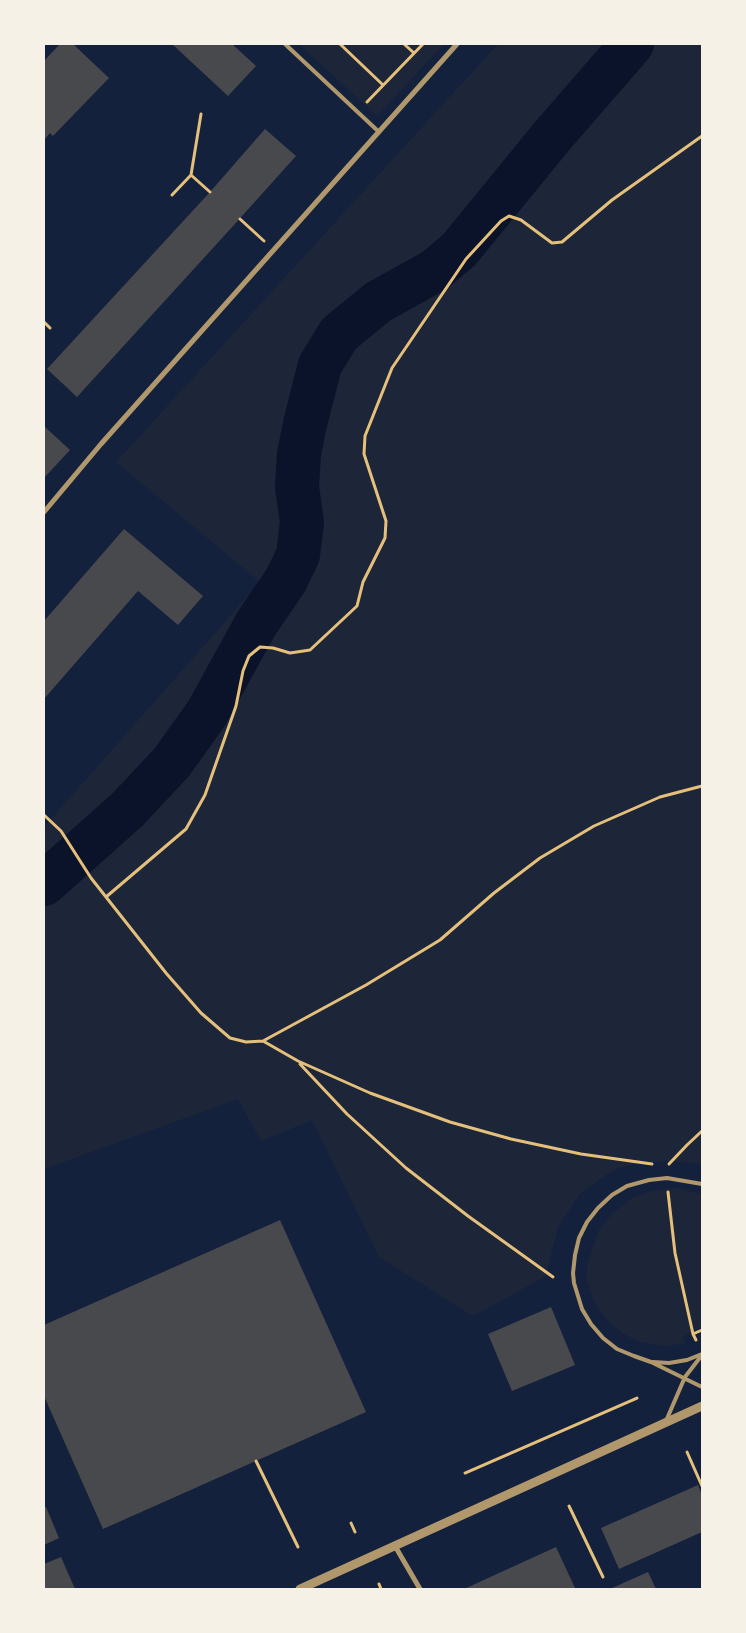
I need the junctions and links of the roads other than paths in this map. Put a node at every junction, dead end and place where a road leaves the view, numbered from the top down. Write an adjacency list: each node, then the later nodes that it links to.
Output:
1 (285, 44): 3 (lane)
2 (457, 44): 3 (street)
3 (379, 132): 4 (street)
4 (44, 512)
5 (702, 1184): 7 (lane)
6 (702, 1355): 7 (lane); 8 (lane)
7 (651, 1362): 8 (lane)
8 (685, 1377): 9 (lane); 11 (lane)
9 (702, 1387)
10 (702, 1406): 11 (street)
11 (665, 1423): 12 (street)
12 (395, 1546): 13 (street); 14 (street)
13 (300, 1589)
14 (420, 1589)

